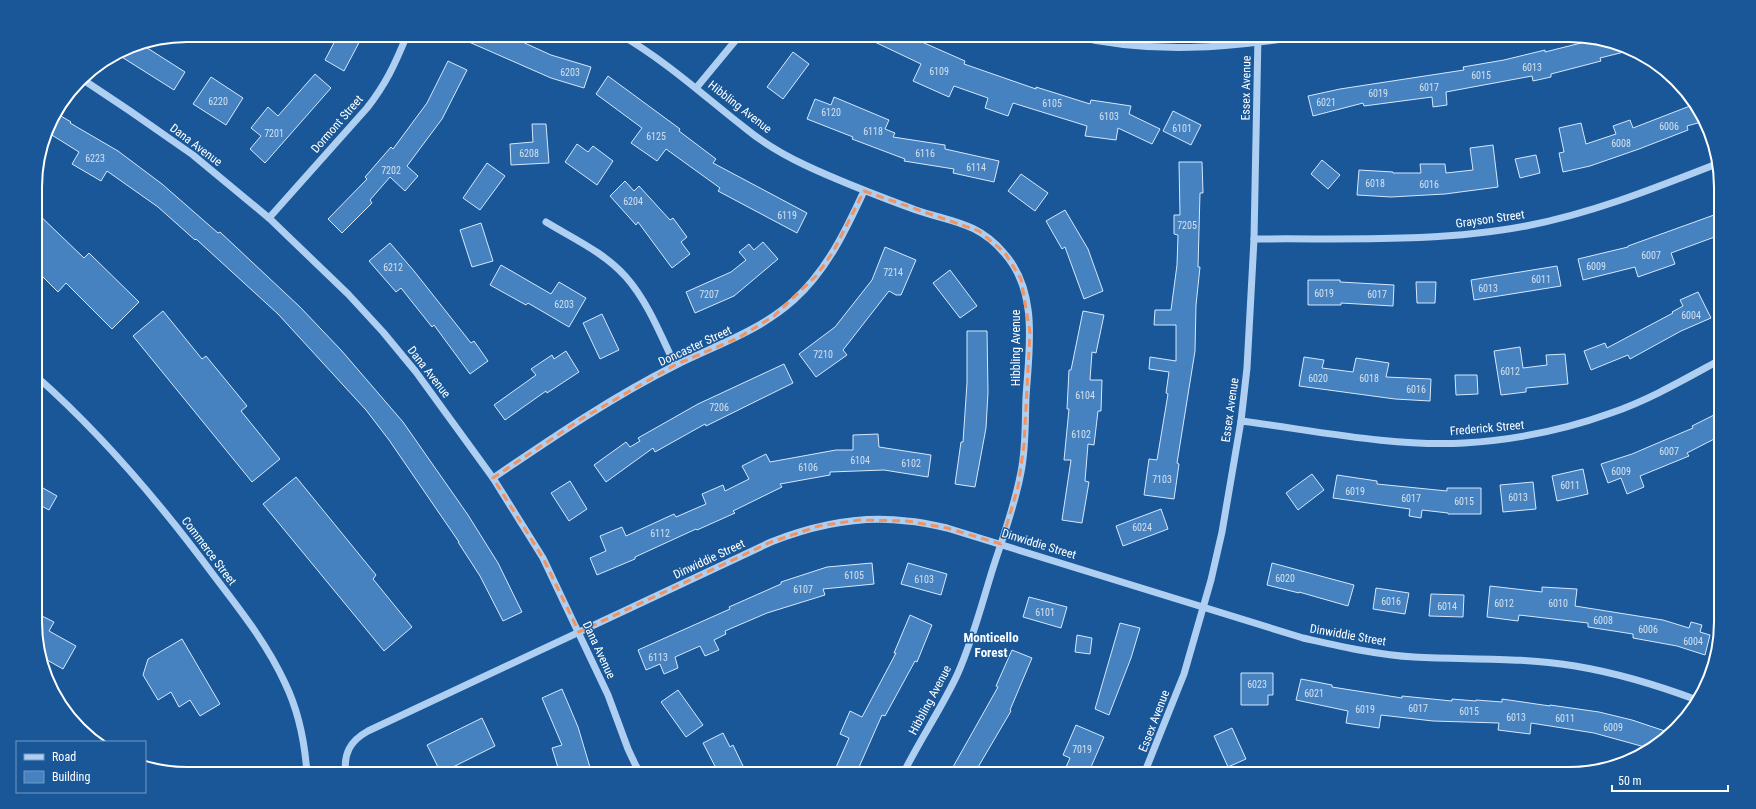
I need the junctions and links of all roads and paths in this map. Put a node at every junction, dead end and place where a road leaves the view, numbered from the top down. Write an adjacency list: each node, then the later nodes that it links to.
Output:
1 (404, 42): 11 (street, Dormont Street)
2 (633, 42): 8 (street, Hibbling Avenue)
3 (734, 42): 8 (street)
4 (1105, 42): 6 (street)
5 (1264, 42): 6 (street)
6 (1258, 43): 13 (street, Essex Avenue)
7 (86, 82): 11 (street, Dana Avenue)
8 (696, 87): 10 (street, Hibbling Avenue)
9 (1712, 166): 13 (street, Grayson Street)
10 (864, 191): 15 (street, Doncaster Street); 19 (street, Hibbling Avenue)
11 (269, 218): 18 (street, Dana Avenue)
12 (546, 222): 15 (street)
13 (1254, 239): 17 (street, Essex Avenue)
14 (1714, 363): 17 (street, Frederick Street)
15 (675, 365): 18 (street, Doncaster Street)
16 (42, 382): 23 (street, Commerce Street)
17 (1241, 421): 20 (street, Essex Avenue)
18 (493, 478): 21 (street, Dana Avenue)
19 (1001, 544): 20 (street, Dinwiddie Street); 21 (street, Dinwiddie Street); 26 (street, Hibbling Avenue)
20 (1203, 607): 22 (street, Dinwiddie Street); 27 (street, Essex Avenue)
21 (579, 632): 24 (street, Dinwiddie Street); 25 (street, Dana Avenue)
22 (1693, 698)
23 (307, 767)
24 (345, 767)
25 (637, 767)
26 (907, 767)
27 (1147, 767)

